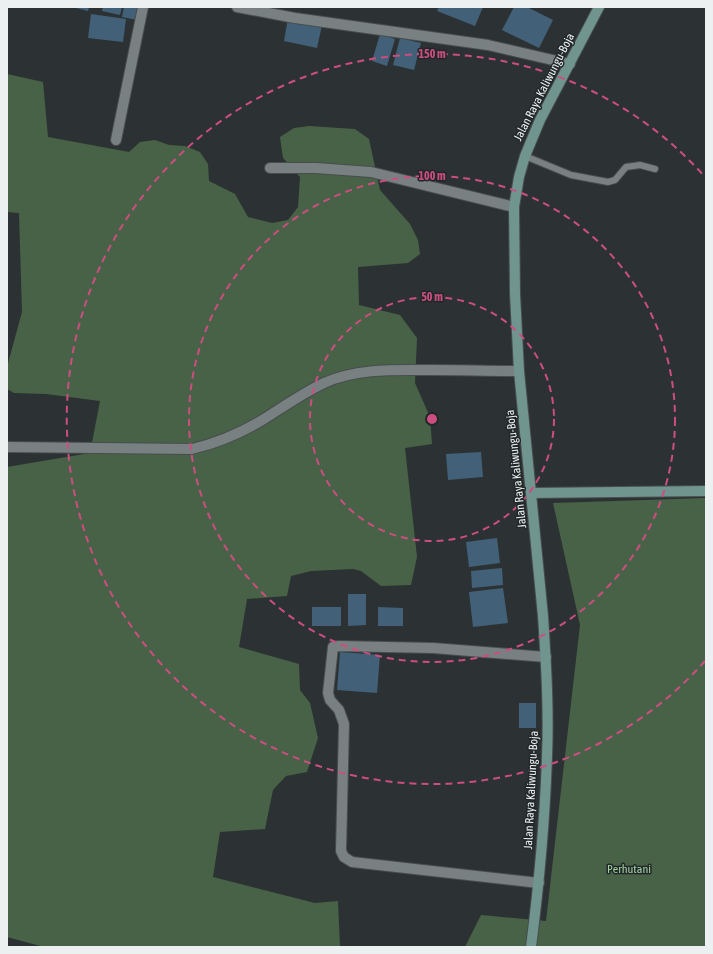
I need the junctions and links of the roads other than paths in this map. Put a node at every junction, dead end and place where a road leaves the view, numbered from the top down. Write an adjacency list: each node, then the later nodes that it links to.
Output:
1 (144, 7): 5 (street)
2 (237, 7): 4 (street)
3 (599, 7): 4 (main road, Jalan Raya Kaliwungu-Boja)
4 (570, 64): 6 (main road, Jalan Raya Kaliwungu-Boja)
5 (116, 140)
6 (525, 156): 8 (lane); 9 (main road, Jalan Raya Kaliwungu-Boja)
7 (270, 168): 9 (street)
8 (655, 169)
9 (514, 207): 10 (main road, Jalan Raya Kaliwungu-Boja)
10 (519, 371): 11 (street); 12 (main road, Jalan Raya Kaliwungu-Boja)
11 (7, 447)
12 (532, 492): 13 (main road); 14 (main road, Jalan Raya Kaliwungu-Boja)
13 (706, 492)
14 (546, 657): 15 (main road, Jalan Raya Kaliwungu-Boja); 15 (street)
15 (539, 883): 16 (main road, Jalan Raya Kaliwungu-Boja)
16 (531, 947)

